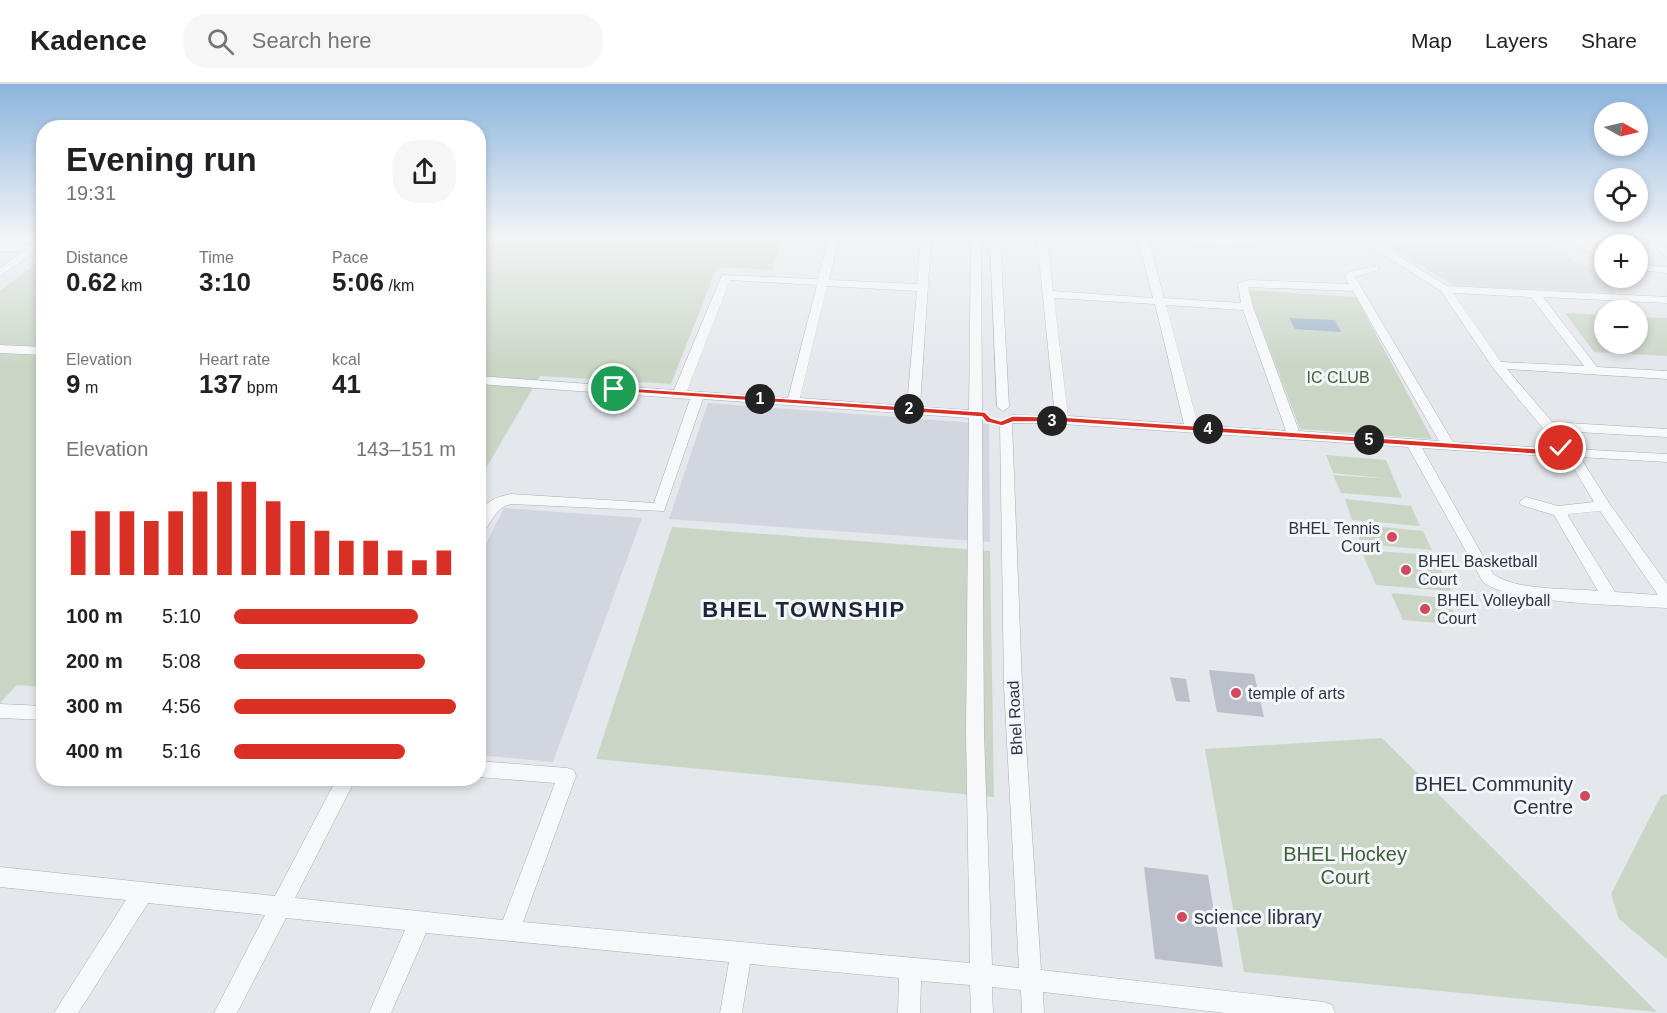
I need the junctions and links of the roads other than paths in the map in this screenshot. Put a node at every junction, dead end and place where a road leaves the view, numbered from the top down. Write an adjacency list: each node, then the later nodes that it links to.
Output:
1 (724, 281): 25 (street)
2 (810, 281): 10 (street)
3 (923, 281): 11 (street)
4 (977, 281): 29 (street)
5 (998, 281): 30 (street, Bhel Road)
6 (1047, 281): 15 (street)
7 (1154, 281): 17 (street)
8 (1352, 281): 12 (street)
9 (1433, 281): 13 (street)
10 (823, 282): 11 (street); 27 (street)
11 (922, 288): 28 (street)
12 (1355, 288): 18 (street); 37 (street)
13 (1445, 289): 14 (street); 21 (street)
14 (1534, 293): 16 (street); 22 (street)
15 (1048, 294): 17 (street); 31 (street)
16 (1667, 300)
17 (1159, 301): 18 (street); 33 (street)
18 (1247, 307): 35 (street)
19 (0, 349): 20 (street)
20 (36, 351)
21 (1497, 365): 22 (street); 32 (street)
22 (1594, 371): 23 (street)
23 (1667, 375)
24 (486, 381): 25 (street)
25 (679, 394): 26 (street)
26 (698, 395): 27 (street); 43 (street)
27 (793, 402): 28 (street)
28 (913, 410): 29 (street)
29 (980, 414): 30 (street); 58 (street)
30 (1008, 416): 31 (street); 59 (street, Bhel Road)
31 (1062, 420): 33 (street)
32 (1547, 426): 34 (street); 38 (street)
33 (1192, 428): 35 (street)
34 (1667, 433)
35 (1294, 435): 36 (street)
36 (1412, 443): 37 (street); 45 (street)
37 (1448, 445): 38 (street)
38 (1570, 452): 39 (street); 41 (street)
39 (1667, 458)
40 (1526, 502): 42 (street)
41 (1604, 506): 42 (street); 44 (street)
42 (1562, 512): 45 (street)
43 (486, 514)
44 (1667, 596)
45 (1610, 597): 46 (street)
46 (1667, 602)
47 (0, 711): 48 (street)
48 (36, 713)
49 (486, 770): 55 (street)
50 (343, 786): 53 (street)
51 (0, 877): 52 (street)
52 (142, 892): 53 (street); 60 (street)
53 (281, 905): 54 (street); 61 (street)
54 (420, 922): 55 (street); 62 (street)
55 (509, 931): 56 (street)
56 (741, 954): 57 (street); 63 (street)
57 (910, 970): 58 (street); 64 (street)
58 (982, 975): 59 (street); 65 (street)
59 (1031, 980): 66 (street, Bhel Road); 67 (street)
60 (64, 1013)
61 (225, 1013)
62 (380, 1013)
63 (731, 1013)
64 (909, 1013)
65 (982, 1013)
66 (1033, 1013)
67 (1324, 1013)

